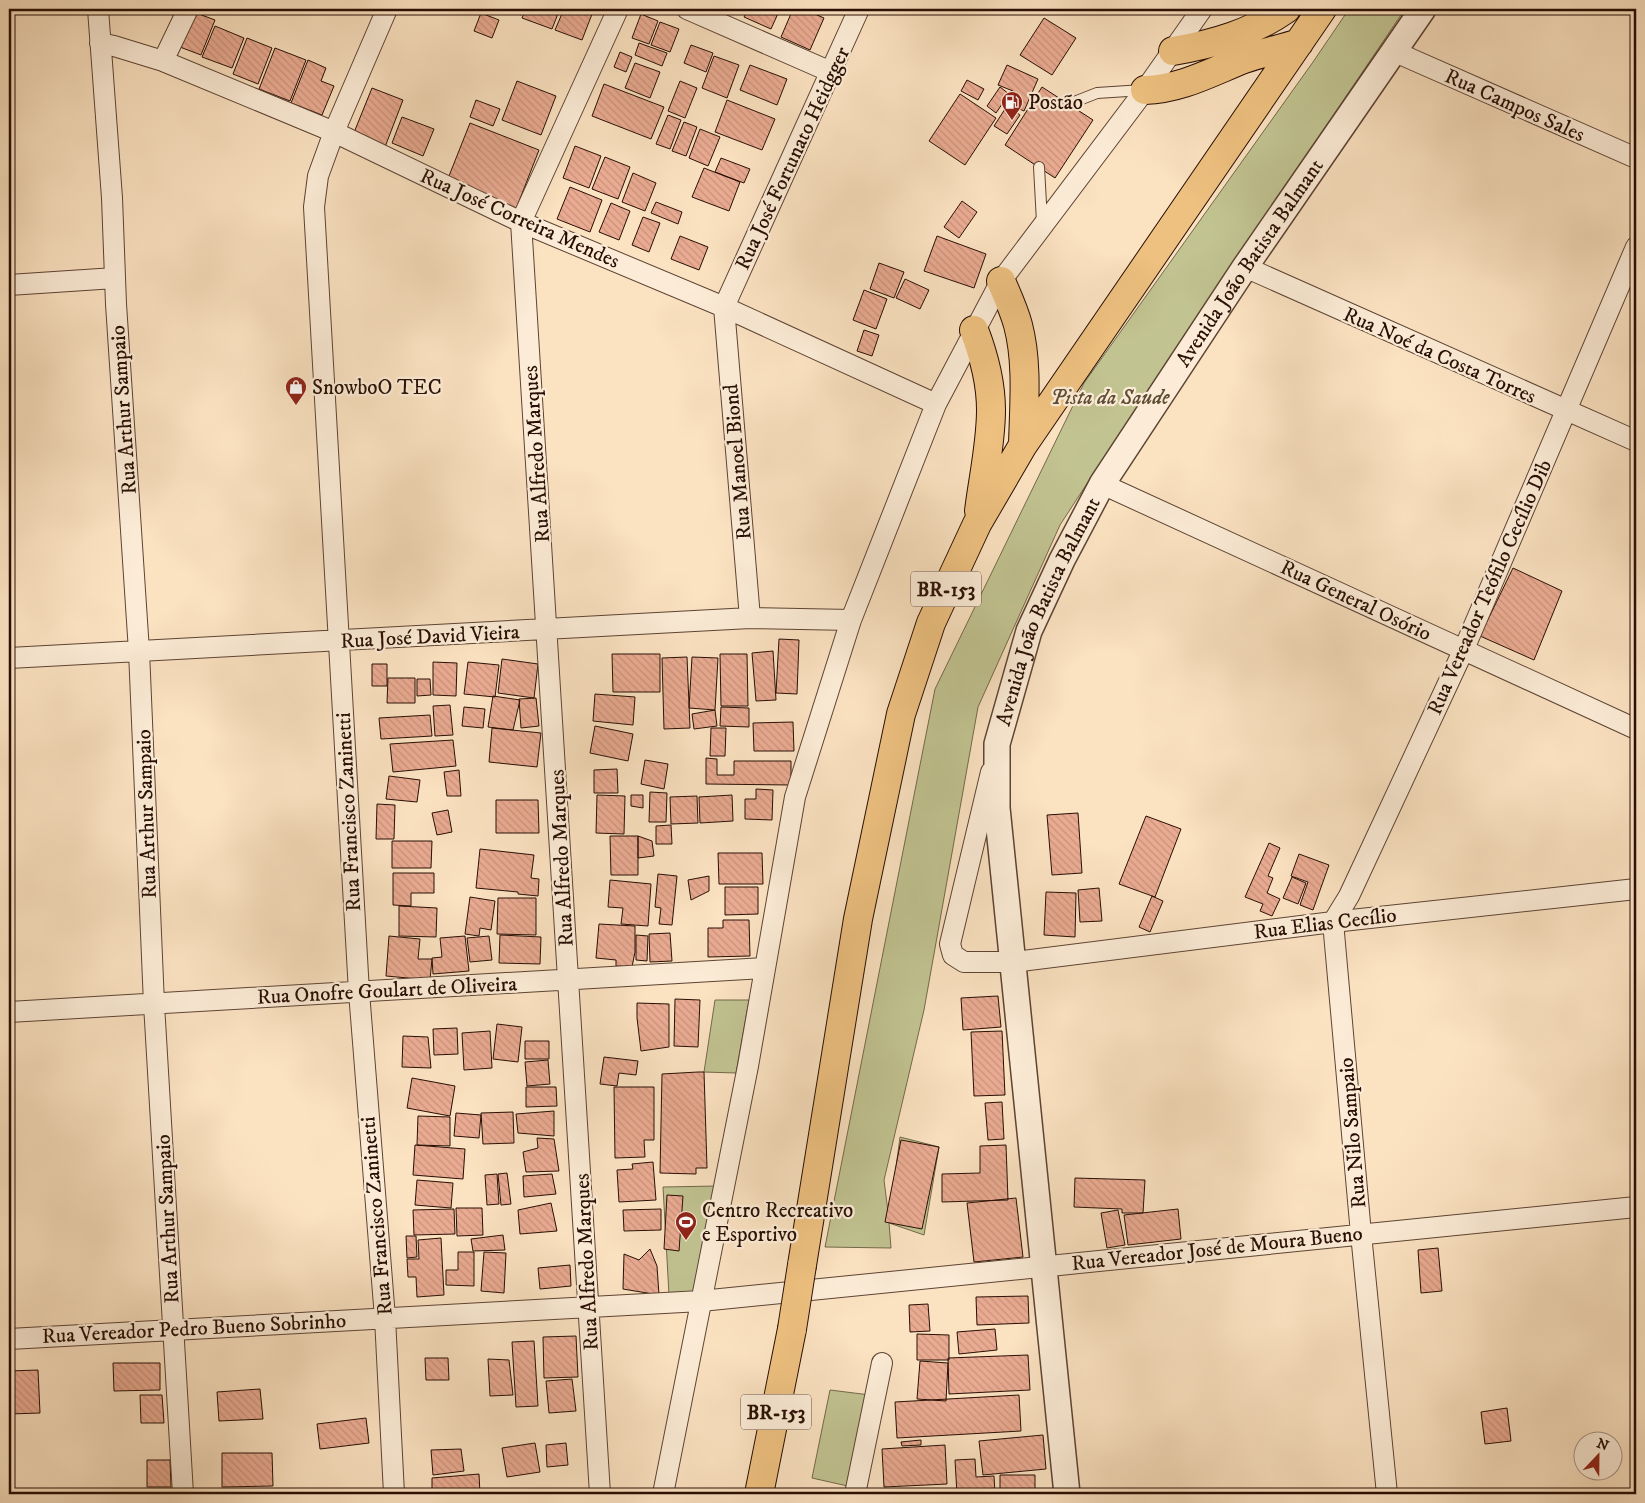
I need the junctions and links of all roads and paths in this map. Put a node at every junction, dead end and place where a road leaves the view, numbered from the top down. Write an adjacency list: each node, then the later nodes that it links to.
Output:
1 (98, 9): 11 (street, Rua Arthur Sampaio)
2 (188, 9): 15 (street)
3 (387, 9): 19 (street, Rua Francisco Zaninetti)
4 (618, 9): 22 (street)
5 (687, 9): 16 (street)
6 (860, 9): 16 (street, Rua José Fortunato Heidgger)
7 (1202, 9): 13 (street)
8 (1286, 9): 13 (highway)
9 (1322, 9): 12 (highway, BR-153)
10 (1423, 9): 14 (street, Avenida João Batista Balmant)
11 (100, 43): 15 (street, Rua José Correira Mendes); 26 (street, Rua Arthur Sampaio)
12 (1299, 43): 17 (highway); 34 (highway, BR-153)
13 (1172, 51): 17 (street)
14 (1393, 51): 20 (street, Rua Campos Sales); 25 (street, Avenida João Batista Balmant)
15 (164, 61): 19 (street, Rua José Correira Mendes)
16 (831, 72): 29 (street, Rua José Fortunato Heidgger)
17 (1145, 90): 18 (lane); 23 (street)
18 (1069, 104)
19 (334, 132): 22 (street, Rua José Correira Mendes); 40 (street, Rua Francisco Zaninetti)
20 (1636, 158)
21 (1039, 167): 23 (lane)
22 (522, 222): 29 (street, Rua José Correira Mendes); 39 (street, Rua Alfredo Marques)
23 (1042, 226): 27 (street)
24 (1636, 247): 32 (street, Rua Vereador Teófilo Cecílio Dib)
25 (1245, 267): 32 (street, Rua Noé da Costa Torres); 35 (street, Avenida João Batista Balmant)
26 (115, 278): 28 (street); 42 (street, Rua Arthur Sampaio)
27 (1001, 281): 30 (street); 34 (highway)
28 (9, 285)
29 (724, 307): 31 (street, Rua José Correira Mendes); 37 (street, Rua Manoel Biond)
30 (974, 330): 31 (street); 36 (highway)
31 (936, 404): 38 (street)
32 (1566, 411): 33 (street, Rua Noé da Costa Torres); 41 (street, Rua Vereador Teófilo Cecílio Dib)
33 (1636, 442)
34 (1024, 444): 36 (highway, BR-153)
35 (1102, 484): 41 (street, Rua General Osório); 45 (street, Avenida João Batista Balmant)
36 (977, 524): 68 (highway, BR-153, bridge)
37 (750, 618): 38 (street, Rua José David Vieira); 39 (street, Rua José David Vieira)
38 (851, 620): 49 (street)
39 (547, 629): 40 (street, Rua José David Vieira); 50 (street, Rua Alfredo Marques)
40 (338, 641): 42 (street, Rua José David Vieira); 51 (street, Rua Francisco Zaninetti)
41 (1464, 649): 44 (street, Rua General Osório); 47 (street, Rua Vereador Teófilo Cecílio Dib)
42 (139, 651): 43 (street, Rua José David Vieira); 52 (street, Rua Arthur Sampaio)
43 (9, 658)
44 (1636, 730)
45 (998, 744): 48 (street, Avenida João Batista Balmant); 48 (street, Rua Elias Cecílio)
46 (1636, 888): 47 (street, Rua Elias Cecílio)
47 (1334, 922): 48 (street, Rua Elias Cecílio); 55 (street, Rua Nilo Sampaio)
48 (1014, 962): 56 (street, Avenida João Batista Balmant)
49 (765, 968): 50 (street, Rua Onofre Goulart de Oliveira); 58 (street)
50 (569, 980): 51 (street, Rua Onofre Goulart de Oliveira); 59 (street, Rua Alfredo Marques)
51 (359, 992): 52 (street, Rua Onofre Goulart de Oliveira); 60 (street, Rua Francisco Zaninetti)
52 (154, 1004): 53 (street, Rua Onofre Goulart de Oliveira); 61 (street, Rua Arthur Sampaio)
53 (9, 1012)
54 (1636, 1207): 55 (street, Rua Vereador José de Moura Bueno)
55 (1361, 1234): 56 (street, Rua Vereador José de Moura Bueno); 71 (street, Rua Nilo Sampaio)
56 (1043, 1266): 57 (street, Rua Vereador José de Moura Bueno); 70 (street, Avenida João Batista Balmant)
57 (798, 1291): 58 (street, Rua Vereador Pedro Bueno Sobrinho)
58 (701, 1301): 59 (street, Rua Vereador Pedro Bueno Sobrinho); 67 (street)
59 (588, 1307): 60 (street, Rua Vereador Pedro Bueno Sobrinho); 66 (street, Rua Alfredo Marques)
60 (385, 1318): 61 (street, Rua Vereador Pedro Bueno Sobrinho); 65 (street, Rua Francisco Zaninetti)
61 (173, 1330): 62 (street, Rua Vereador Pedro Bueno Sobrinho); 64 (street, Rua Arthur Sampaio)
62 (9, 1338)
63 (882, 1363): 69 (street)
64 (183, 1494)
65 (394, 1494)
66 (600, 1494)
67 (663, 1494)
68 (759, 1494)
69 (855, 1494)
70 (1067, 1494)
71 (1387, 1494)

